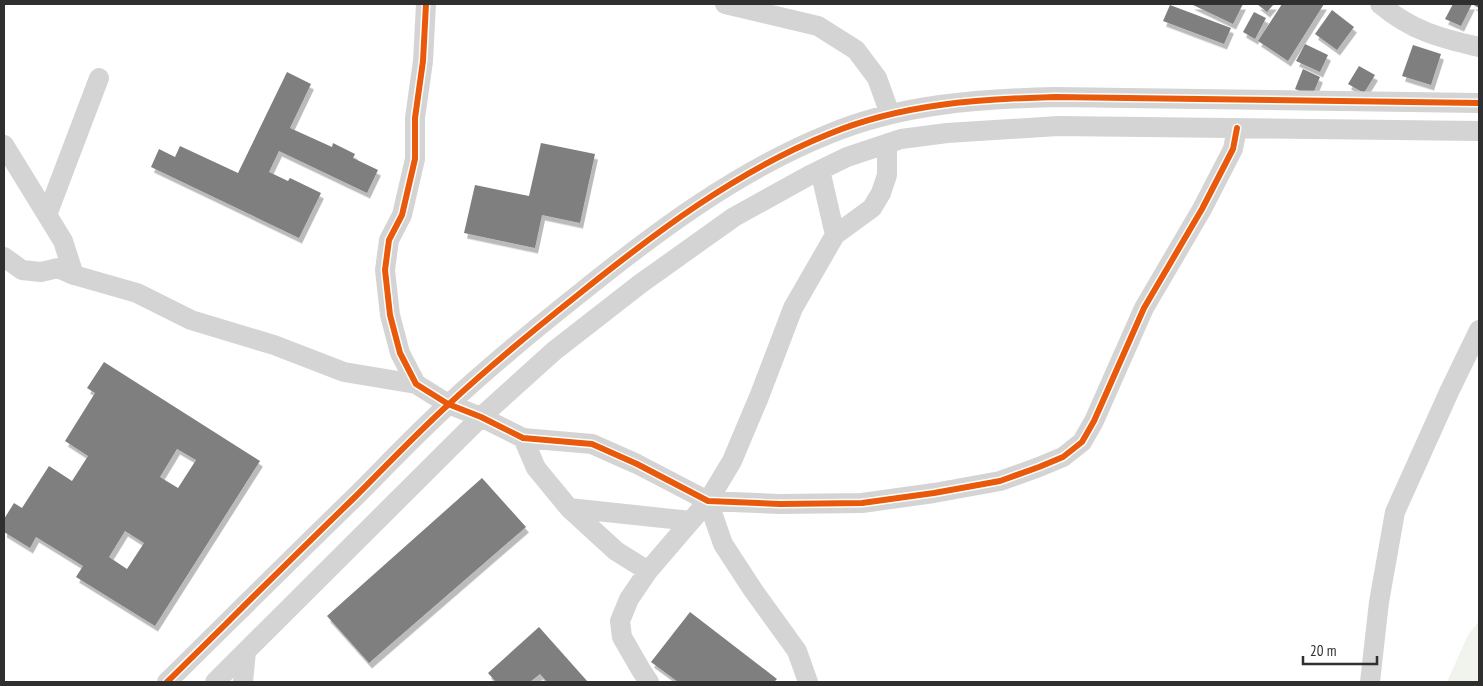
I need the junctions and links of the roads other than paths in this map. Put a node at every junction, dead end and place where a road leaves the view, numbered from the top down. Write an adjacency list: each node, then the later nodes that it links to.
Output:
1 (426, 4): 18 (street)
2 (725, 4): 7 (street)
3 (1380, 4): 4 (street)
4 (1479, 47)
5 (99, 78): 13 (street)
6 (1479, 103): 7 (street)
7 (890, 114): 19 (street)
8 (1237, 128): 9 (street); 10 (street); 22 (street)
9 (1479, 131)
10 (887, 144): 12 (street); 14 (street)
11 (4, 145): 13 (street)
12 (820, 170): 14 (street); 20 (street)
13 (47, 215): 16 (street)
14 (835, 235): 22 (street)
15 (4, 257): 16 (street)
16 (74, 276): 18 (street)
17 (1479, 330): 32 (street)
18 (416, 384): 19 (street)
19 (448, 404): 20 (street); 27 (street)
20 (481, 417): 21 (street); 26 (street)
21 (523, 438): 22 (street); 23 (street)
22 (708, 501): 24 (street); 31 (street)
23 (569, 508): 24 (street); 25 (street)
24 (691, 521): 25 (street)
25 (648, 571): 30 (street)
26 (246, 650): 28 (street); 29 (street)
27 (167, 682)
28 (215, 682)
29 (243, 682)
30 (649, 682)
31 (808, 682)
32 (1370, 682)

